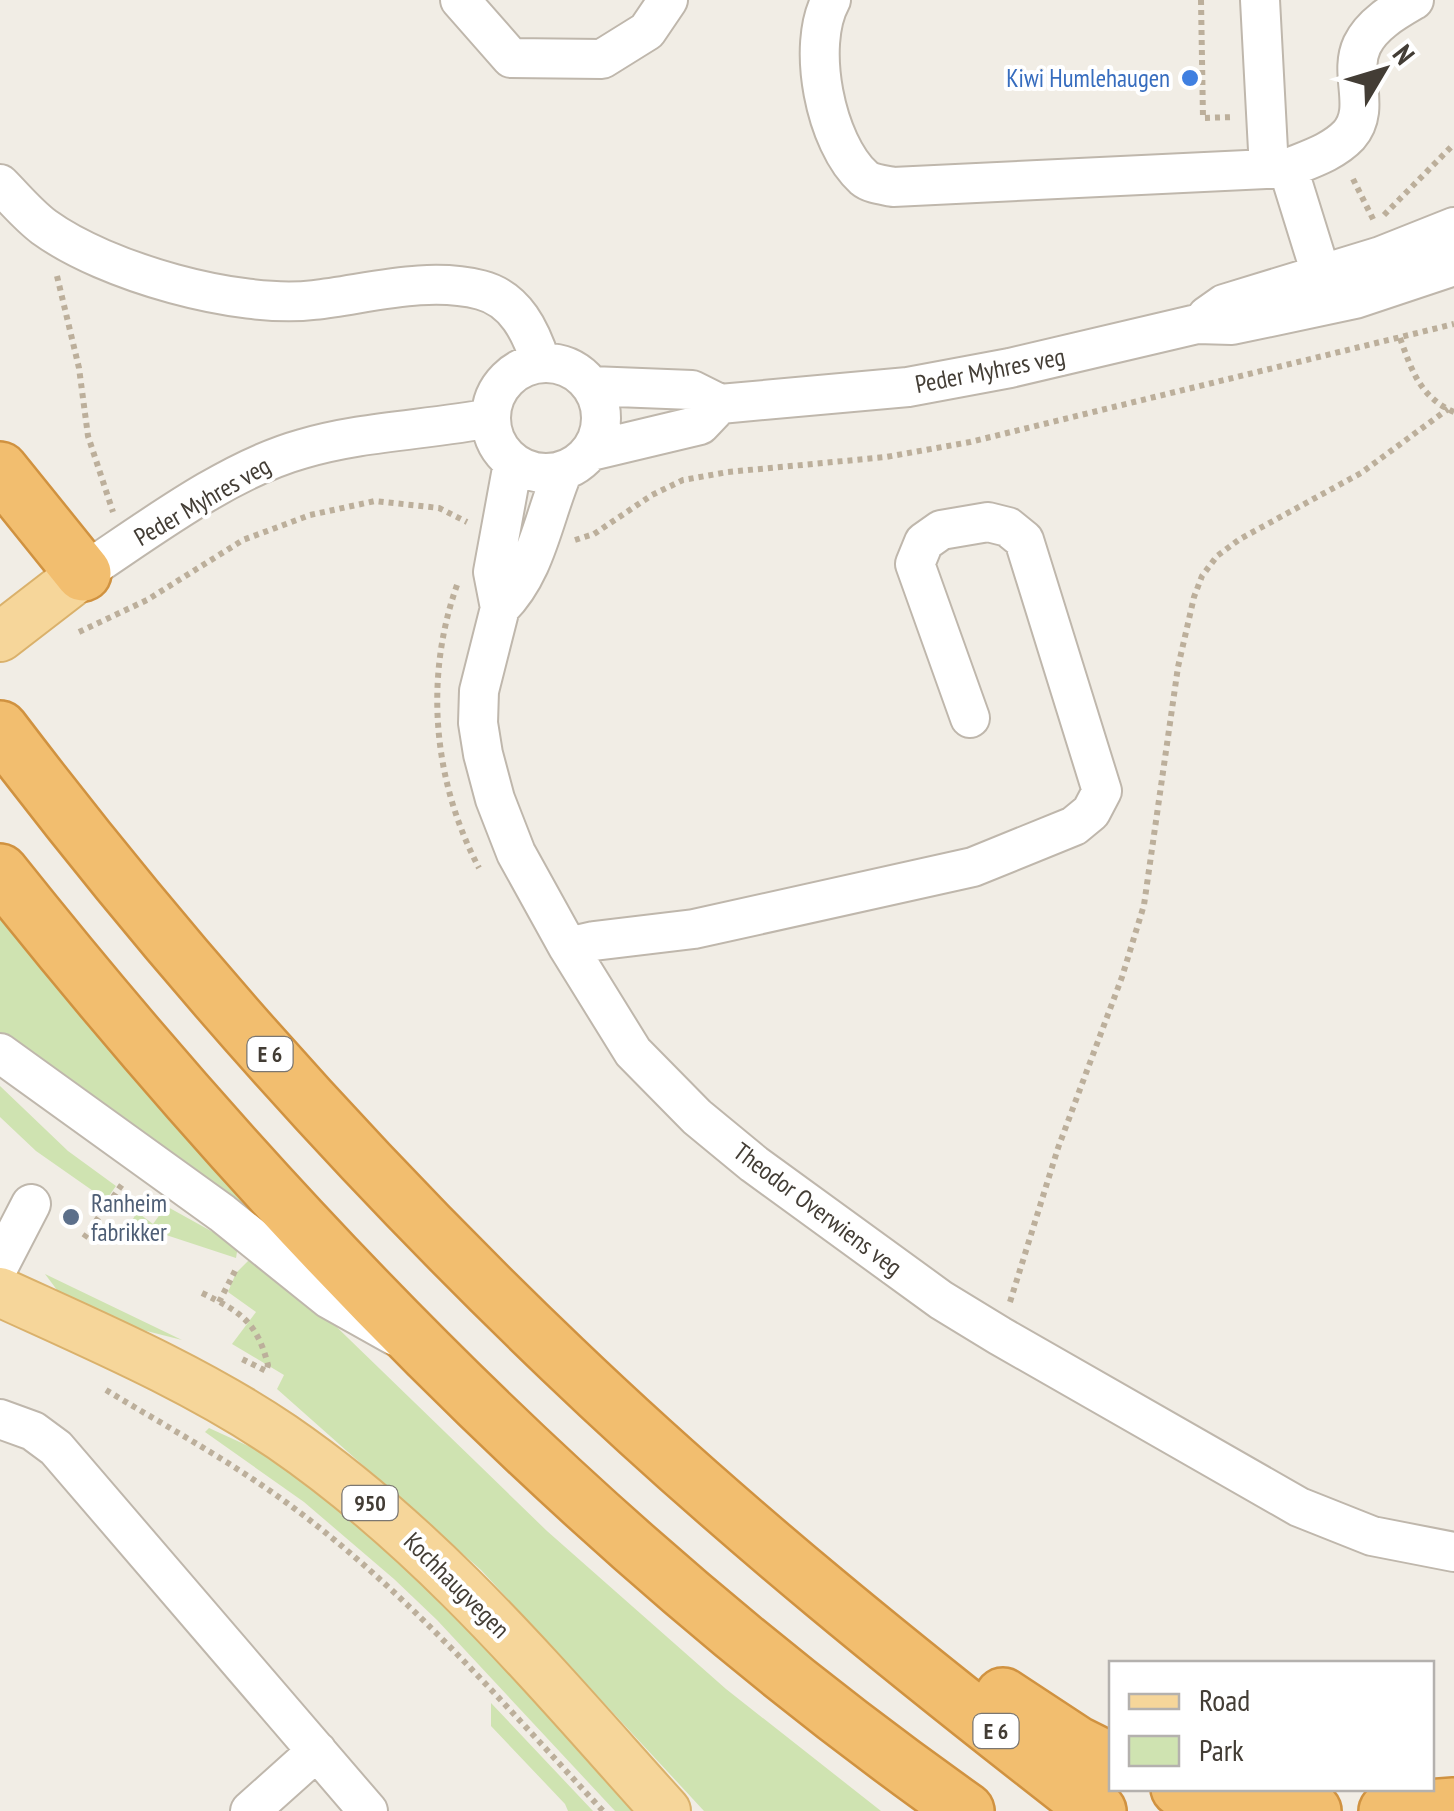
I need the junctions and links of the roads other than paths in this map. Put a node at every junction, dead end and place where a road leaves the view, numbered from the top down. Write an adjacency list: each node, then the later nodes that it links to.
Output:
1 (460, 0): 2 (street)
2 (668, 0)
3 (831, 0): 6 (street)
4 (1260, 0): 6 (street)
5 (1393, 5): 6 (street)
6 (1279, 168): 10 (street)
7 (0, 184): 12 (street)
8 (1454, 227): 10 (street, Peder Myhres veg)
9 (1454, 266): 11 (street, Peder Myhres veg)
10 (1321, 274): 11 (street, Peder Myhres veg)
11 (1197, 324): 14 (street, Peder Myhres veg)
12 (540, 363): 13 (street); 15 (street)
13 (591, 386): 14 (street, Peder Myhres veg); 16 (street)
14 (720, 404): 16 (street, Peder Myhres veg)
15 (490, 418): 17 (street); 20 (street, Peder Myhres veg)
16 (577, 462): 17 (street); 19 (street, Theodor Overwiens veg)
17 (513, 463): 19 (street, Theodor Overwiens veg)
18 (0, 470): 20 (highway)
19 (519, 541): 25 (street, Theodor Overwiens veg)
20 (83, 573): 21 (main road, Peder Myhres veg)
21 (34, 628)
22 (970, 718): 25 (street)
23 (0, 729): 33 (highway, E 6)
24 (0, 872): 30 (highway)
25 (568, 947): 32 (street, Theodor Overwiens veg)
26 (0, 1053): 30 (street)
27 (31, 1204): 28 (street)
28 (0, 1264)
29 (0, 1292): 40 (main road, Kochhaugvegen / 950)
30 (430, 1354): 41 (highway)
31 (0, 1420): 34 (street)
32 (1454, 1552)
33 (894, 1651): 35 (highway, E 6); 42 (highway, E 6)
34 (317, 1751): 38 (street); 39 (street)
35 (1109, 1760)
36 (1186, 1791): 43 (highway)
37 (1454, 1806): 44 (highway)
38 (250, 1811)
39 (368, 1811)
40 (666, 1811)
41 (966, 1811)
42 (1098, 1811)
43 (1313, 1811)
44 (1387, 1811)

